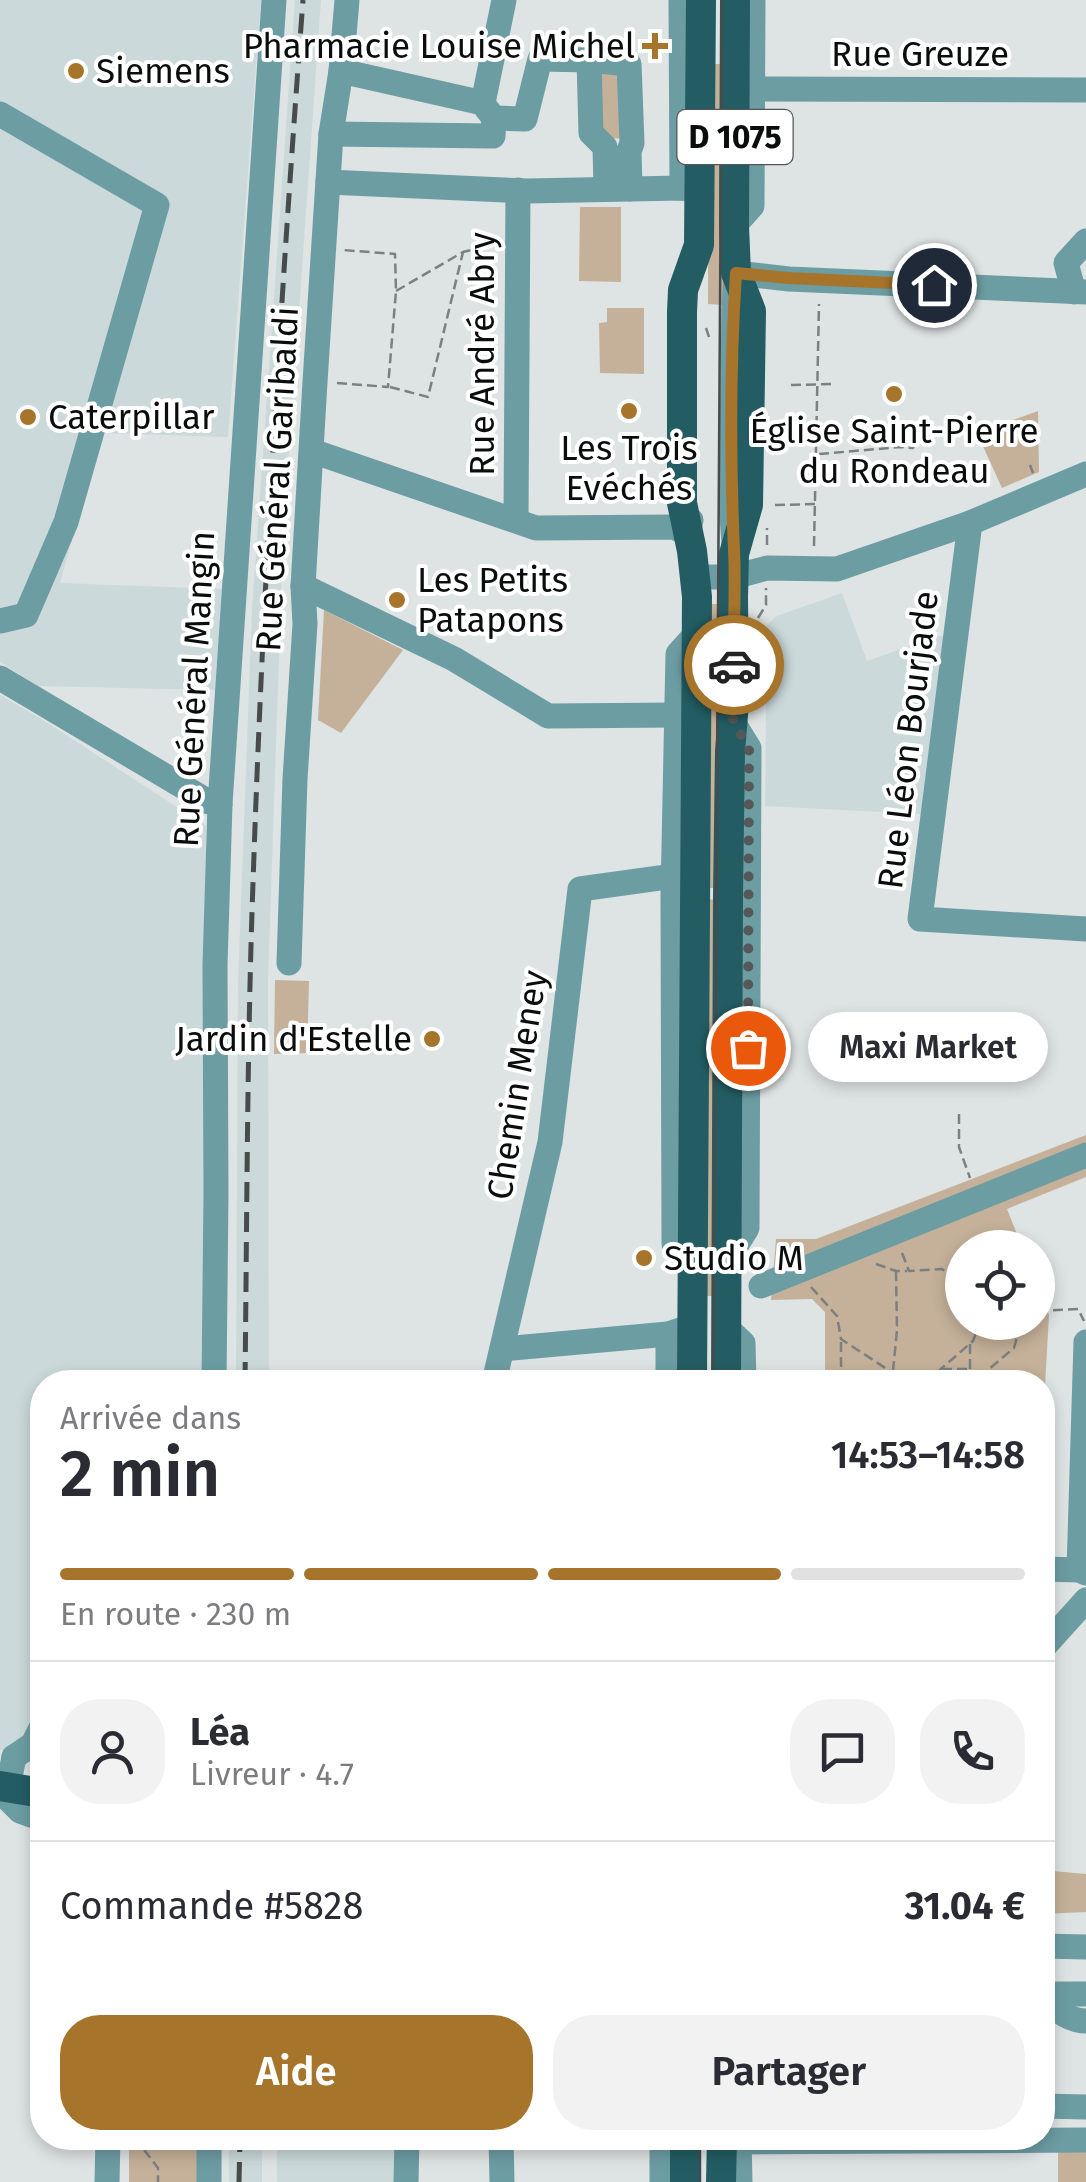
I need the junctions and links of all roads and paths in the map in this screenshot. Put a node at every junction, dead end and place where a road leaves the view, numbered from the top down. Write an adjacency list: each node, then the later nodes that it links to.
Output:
1 (274, 0): 51 (street, Rue Général Mangin)
2 (347, 0): 9 (street, Rue Général Garibaldi)
3 (504, 0): 12 (street)
4 (681, 0): 17 (street)
5 (701, 0): 17 (main road, D 1075)
6 (735, 0): 19 (main road, D 1075)
7 (753, 0): 10 (street)
8 (589, 60): 12 (street); 16 (street); 16 (street)
9 (341, 71): 12 (street); 14 (street, Rue Général Garibaldi)
10 (753, 89): 11 (street, Rue Greuze); 19 (street)
11 (1086, 90)
12 (488, 111): 14 (street)
13 (0, 114): 47 (street)
14 (331, 134): 15 (street, Rue Général Garibaldi)
15 (328, 182): 18 (street, Rue André Abry); 22 (street, Rue Général Garibaldi)
16 (618, 189): 17 (street, Rue André Abry); 18 (street, Rue André Abry)
17 (691, 189): 43 (main road, D 1075)
18 (518, 190): 20 (street, Rue André Abry)
19 (734, 226): 24 (main road, D 1075)
20 (517, 241): 23 (path); 41 (street, Rue André Abry)
21 (1086, 241): 27 (street)
22 (324, 249): 26 (path); 28 (street, Rue Général Garibaldi)
23 (463, 252): 26 (path); 32 (path)
24 (736, 273): 25 (street); 44 (main road, D 1075)
25 (819, 280): 27 (street); 29 (path)
26 (396, 291): 32 (path)
27 (1080, 292)
28 (316, 382): 32 (path); 36 (street, Rue Général Garibaldi)
29 (818, 384): 30 (path); 31 (path); 37 (path)
30 (836, 384)
31 (791, 385)
32 (388, 387)
33 (901, 424): 35 (path)
34 (916, 433): 35 (path)
35 (901, 447): 37 (path)
36 (312, 451): 41 (street); 46 (street, Rue Général Garibaldi)
37 (817, 455): 39 (path)
38 (1086, 474): 42 (street)
39 (816, 504): 40 (path); 45 (path)
40 (782, 505)
41 (516, 519): 43 (street)
42 (970, 523): 45 (street); 53 (street, Rue Léon Bourjade)
43 (692, 554): 44 (street); 48 (main road, D 1075)
44 (734, 565): 45 (street); 66 (main road, D 1075)
45 (813, 569)
46 (303, 586): 50 (street); 54 (street, Rue Général Garibaldi)
47 (0, 621)
48 (696, 633): 50 (street); 59 (main road, D 1075)
49 (0, 678): 51 (street)
50 (677, 715): 52 (street)
51 (220, 804): 76 (street, Rue Général Mangin)
52 (674, 876): 59 (street); 73 (street, Chemin Meney)
53 (1086, 929)
54 (289, 962)
55 (959, 1114): 57 (path)
56 (1086, 1155): 57 (street)
57 (978, 1198): 58 (street)
58 (893, 1232): 61 (path); 62 (street)
59 (693, 1270): 67 (main road, D 1075)
60 (896, 1270): 84 (path)
61 (945, 1271)
62 (797, 1272): 63 (street); 68 (path)
63 (760, 1286)
64 (1055, 1311): 65 (path)
65 (1086, 1326)
66 (727, 1328): 80 (main road, D 1075); 81 (street)
67 (680, 1330): 73 (street); 78 (street); 79 (main road, D 1075)
68 (841, 1339): 82 (path); 83 (path)
69 (972, 1340): 72 (path)
70 (1016, 1340): 85 (path)
71 (1086, 1342): 87 (street)
72 (970, 1344): 74 (path); 75 (path)
73 (502, 1349): 77 (street, Chemin Meney)
74 (942, 1369): 75 (path)
75 (970, 1369)
76 (214, 1370)
77 (497, 1370)
78 (671, 1370)
79 (689, 1370)
80 (726, 1370)
81 (744, 1370)
82 (841, 1370)
83 (890, 1370)
84 (893, 1370)
85 (989, 1370)
86 (1055, 1570): 87 (street)
87 (1082, 1571)
88 (1086, 1600): 89 (street)
89 (1055, 1634)
90 (30, 1749): 92 (street)
91 (30, 1765): 92 (street)
92 (7, 1776): 93 (main road); 94 (street)
93 (30, 1787)
94 (30, 1813)
95 (1055, 1946): 96 (street)
96 (1086, 1946)
97 (1086, 1994): 98 (street)
98 (1055, 1995)
99 (1055, 2008): 100 (street)
100 (1086, 2021)
101 (1055, 2106): 102 (street)
102 (1086, 2107)
103 (1055, 2140): 104 (street)
104 (1086, 2140)
105 (108, 2150): 114 (street)
106 (144, 2150): 115 (path)
107 (209, 2150): 116 (street)
108 (406, 2150): 117 (street)
109 (501, 2150): 118 (street)
110 (662, 2150): 119 (street)
111 (685, 2150): 120 (main road)
112 (730, 2150): 121 (main road)
113 (735, 2150): 122 (street)
114 (108, 2182)
115 (158, 2182)
116 (208, 2182)
117 (406, 2182)
118 (502, 2182)
119 (662, 2182)
120 (684, 2182)
121 (722, 2182)
122 (740, 2182)

